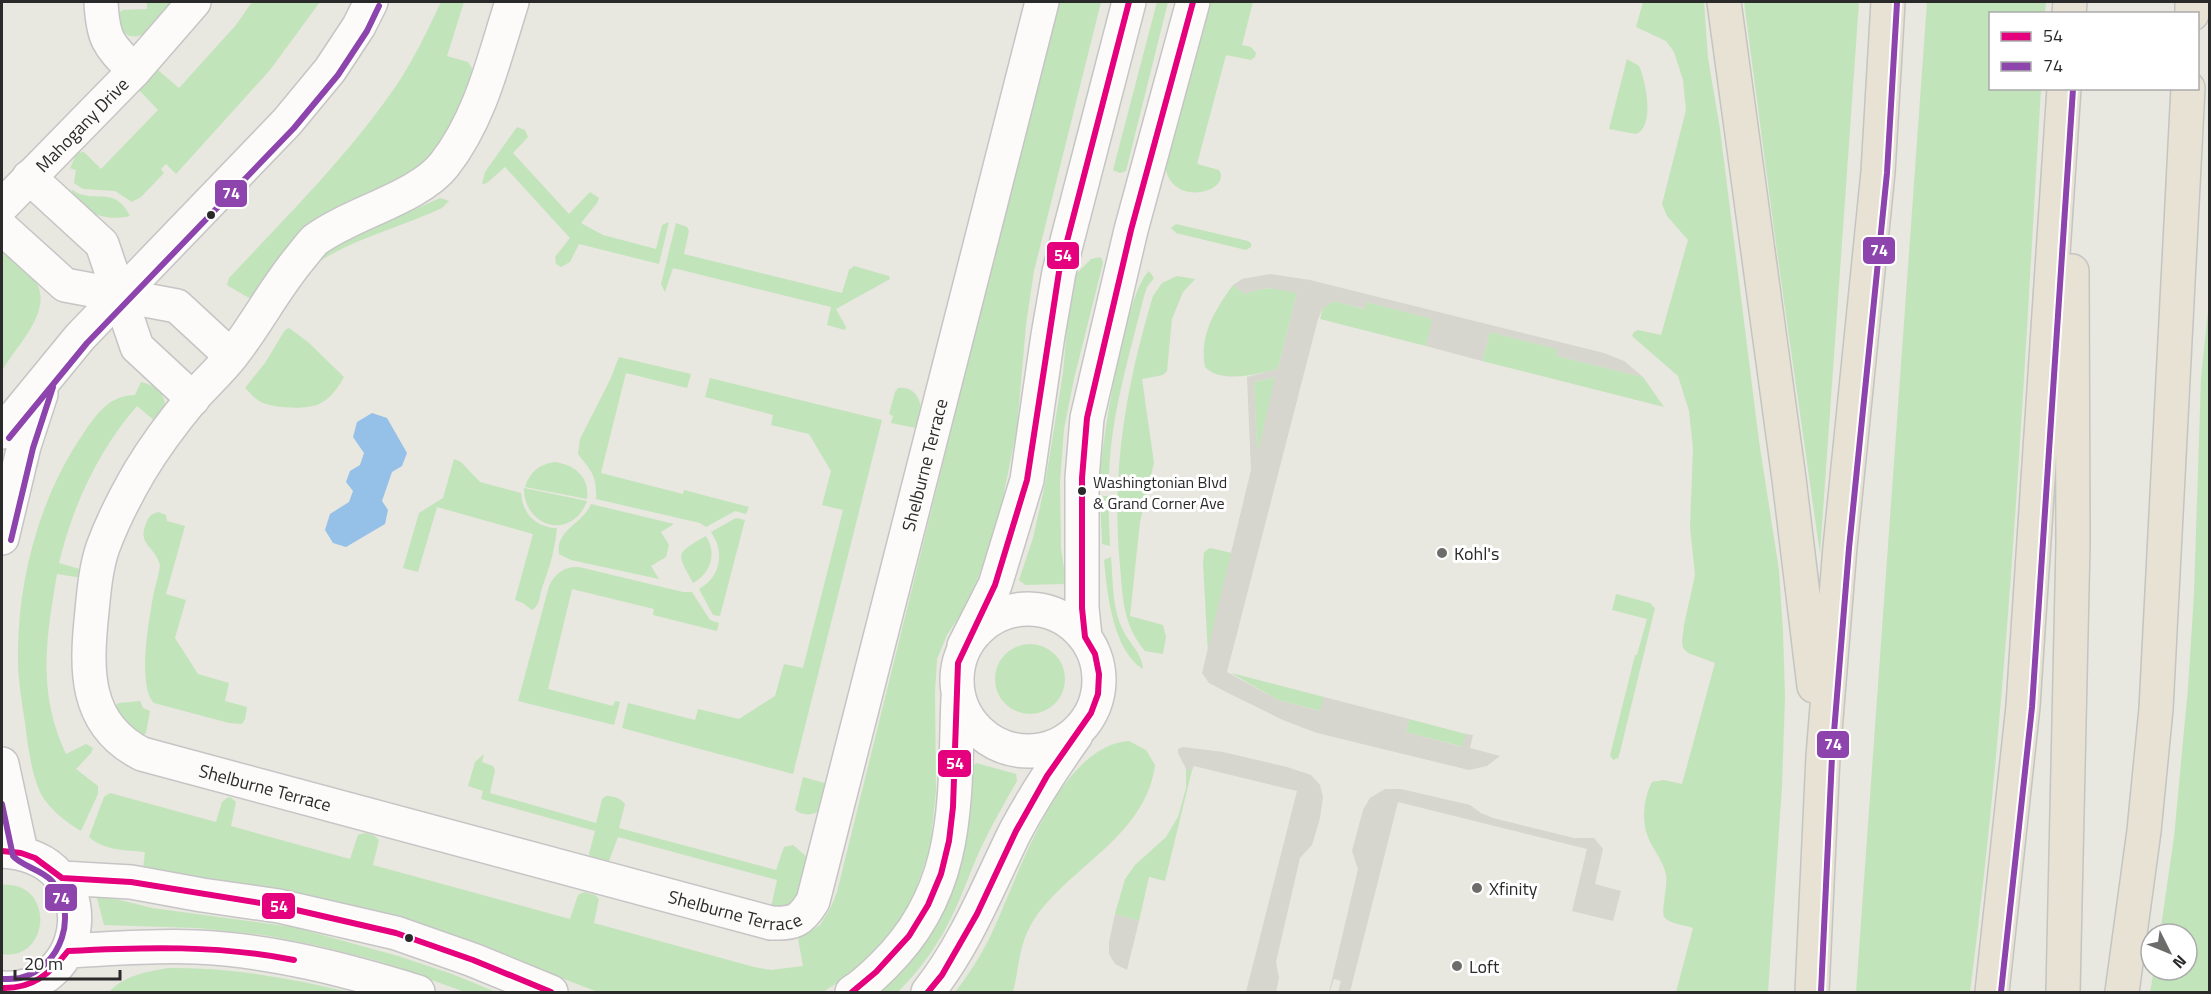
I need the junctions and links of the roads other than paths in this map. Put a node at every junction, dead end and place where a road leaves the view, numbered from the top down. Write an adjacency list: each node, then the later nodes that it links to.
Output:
1 (101, 2): 10 (street, Mahogany Drive)
2 (194, 2): 10 (street, Mahogany Drive)
3 (371, 2): 17 (street)
4 (512, 2): 18 (street, Shelburne Terrace)
5 (1042, 2): 20 (street, Shelburne Terrace)
6 (1129, 2): 24 (street)
7 (1193, 2): 23 (street)
8 (1724, 2): 27 (highway)
9 (1888, 2): 27 (highway)
10 (134, 70): 14 (street, Mahogany Drive)
11 (2064, 90): 38 (highway)
12 (2071, 90): 39 (highway)
13 (2188, 90): 40 (highway)
14 (29, 177): 15 (street, Mahogany Drive); 17 (street, Mahogany Drive)
15 (2, 206)
16 (2, 228): 17 (street)
17 (121, 296): 18 (street); 19 (street); 20 (street)
18 (231, 356): 20 (street, Shelburne Terrace)
19 (47, 375): 21 (street); 22 (street)
20 (193, 399)
21 (2, 432)
22 (2, 538)
23 (1085, 637): 24 (street); 26 (street)
24 (964, 646): 25 (street)
25 (958, 698): 26 (street); 35 (street)
26 (1079, 729): 36 (street)
27 (1823, 756): 37 (highway)
28 (2, 764): 29 (street)
29 (11, 852): 30 (street)
30 (62, 878): 31 (street); 34 (street)
31 (68, 951): 32 (street); 33 (street)
32 (2, 988)
33 (418, 993)
34 (551, 993)
35 (852, 993)
36 (928, 993)
37 (1812, 993)
38 (1992, 993)
39 (2063, 993)
40 (2122, 993)

